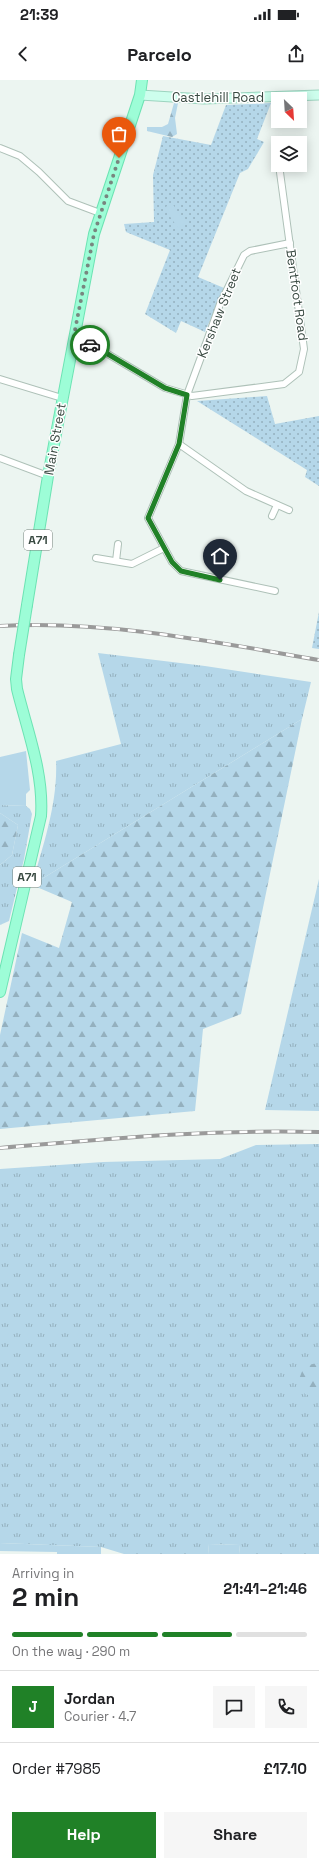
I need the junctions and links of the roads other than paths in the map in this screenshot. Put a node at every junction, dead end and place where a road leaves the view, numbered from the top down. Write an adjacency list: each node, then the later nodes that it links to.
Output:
1 (142, 80): 2 (main road, Main Street / A71)
2 (140, 95): 3 (main road, Castlehill Road); 6 (main road, Main Street / A71)
3 (319, 95)
4 (0, 148): 6 (street)
5 (280, 172): 7 (street, Bentfoot Road)
6 (100, 213): 8 (main road, Main Street / A71)
7 (290, 243): 10 (street, Kershaw Street); 10 (street, Bentfoot Road)
8 (73, 340): 10 (street, Bentfoot Road); 11 (main road, Main Street / A71)
9 (0, 379): 11 (street)
10 (187, 395): 12 (street, Kershaw Street)
11 (62, 398): 14 (main road, Main Street / A71)
12 (179, 444): 15 (street); 19 (street, Kershaw Street)
13 (0, 458): 14 (street)
14 (48, 476): 23 (main road, Main Street / A71, bridge)
15 (277, 505): 16 (street); 17 (street)
16 (290, 510)
17 (272, 516)
18 (118, 544): 21 (street)
19 (164, 548): 21 (street); 22 (street)
20 (96, 558): 21 (street)
21 (116, 561)
22 (275, 590)
23 (0, 992)

